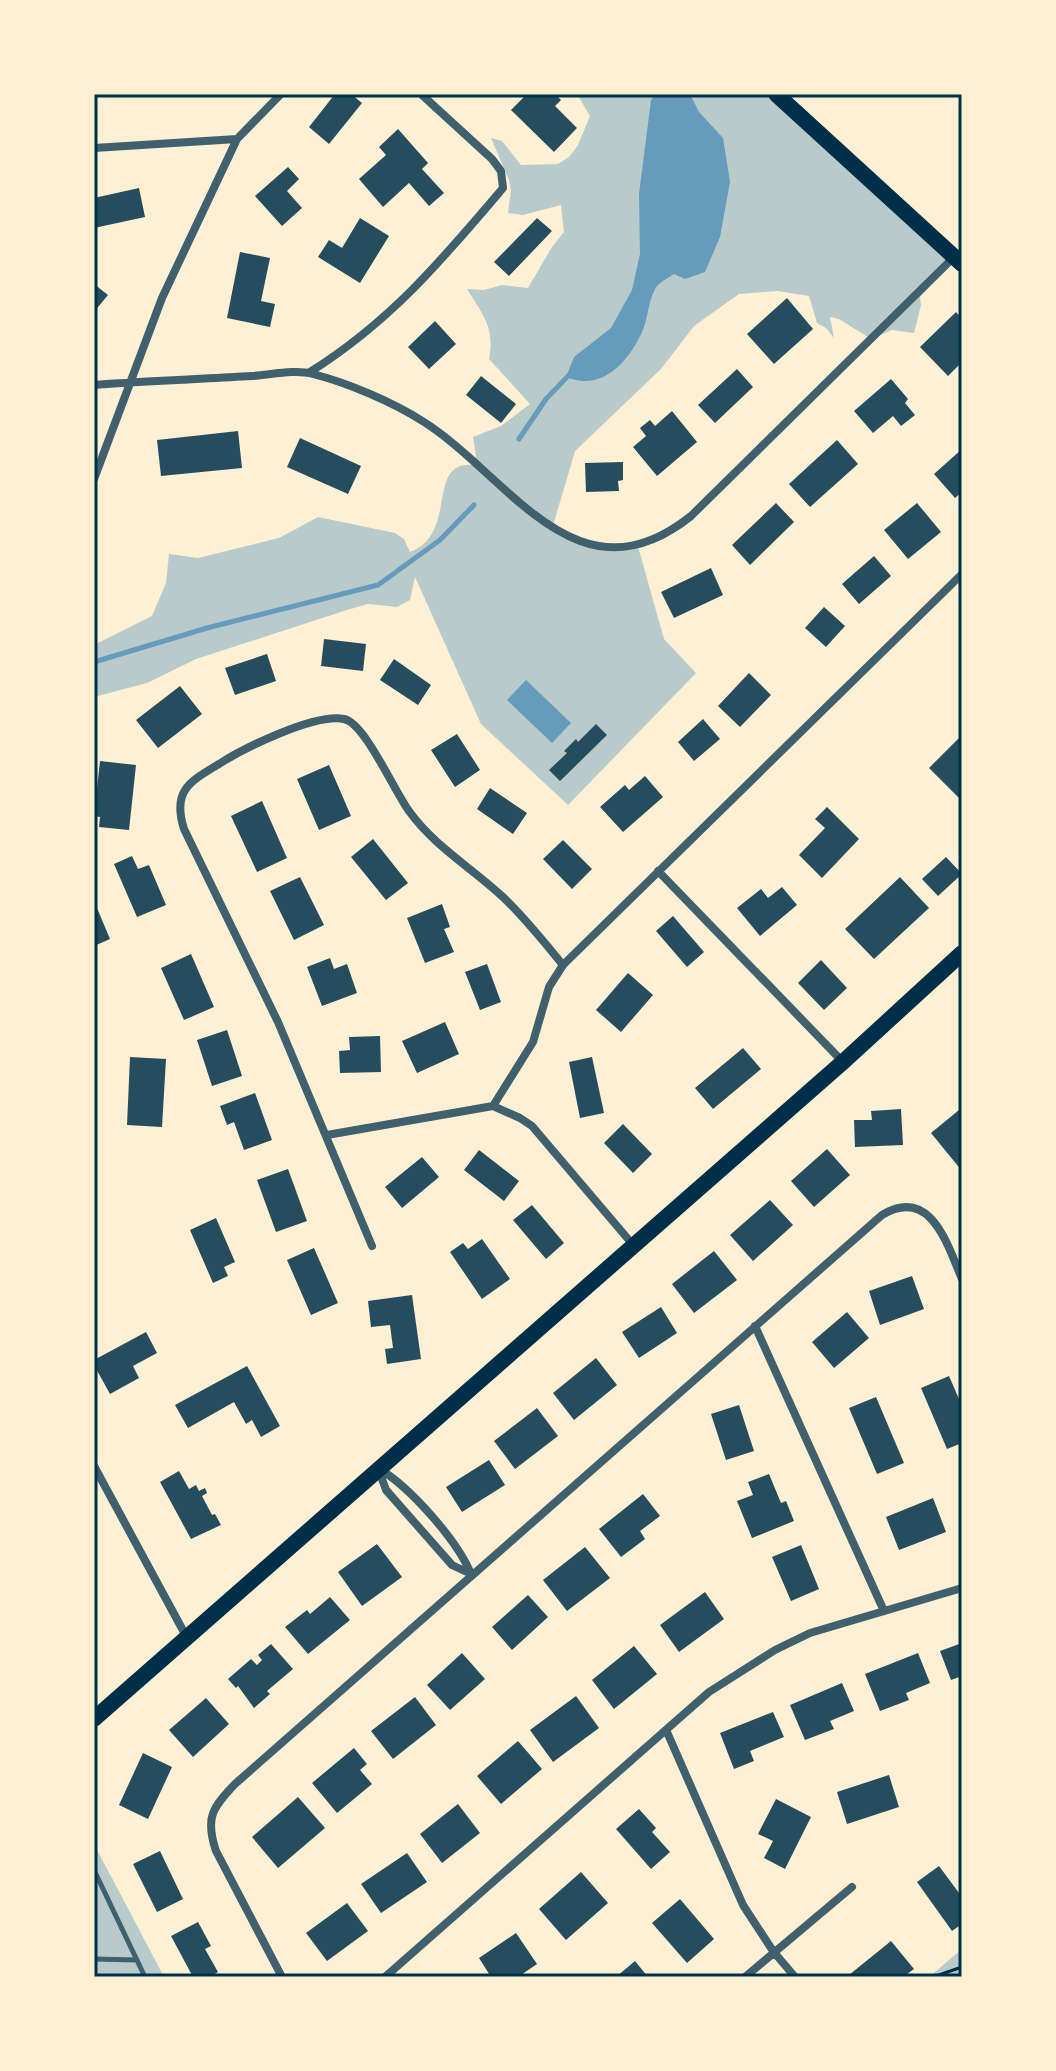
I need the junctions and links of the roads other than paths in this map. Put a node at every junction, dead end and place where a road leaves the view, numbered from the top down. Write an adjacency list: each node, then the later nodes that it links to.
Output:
1 (281, 94): 4 (street)
2 (421, 94): 7 (street)
3 (776, 94): 6 (main road)
4 (237, 139): 5 (street); 8 (street)
5 (94, 148)
6 (958, 260): 7 (street)
7 (310, 372): 8 (street)
8 (129, 382): 9 (street); 10 (street)
9 (94, 385)
10 (94, 479)
11 (962, 574): 12 (street)
12 (658, 871): 14 (street); 15 (street)
13 (962, 953): 15 (main road)
14 (563, 965): 16 (street); 17 (street)
15 (843, 1062): 19 (main road)
16 (493, 1106): 17 (street); 19 (street)
17 (327, 1135): 18 (street)
18 (372, 1246)
19 (634, 1246): 23 (main road)
20 (962, 1279): 21 (street)
21 (755, 1326): 24 (street); 26 (street)
22 (94, 1466): 27 (street)
23 (378, 1468): 24 (street); 24 (street); 27 (main road)
24 (471, 1574): 36 (street)
25 (962, 1588): 26 (street)
26 (884, 1611): 29 (street)
27 (186, 1636): 28 (main road)
28 (94, 1719)
29 (667, 1732): 32 (street); 37 (street)
30 (94, 1872): 34 (lane)
31 (852, 1887): 32 (street)
32 (773, 1951): 38 (street); 39 (street)
33 (94, 1959): 34 (lane)
34 (137, 1960): 35 (lane)
35 (145, 1977)
36 (282, 1977)
37 (385, 1977)
38 (745, 1977)
39 (795, 1977)

